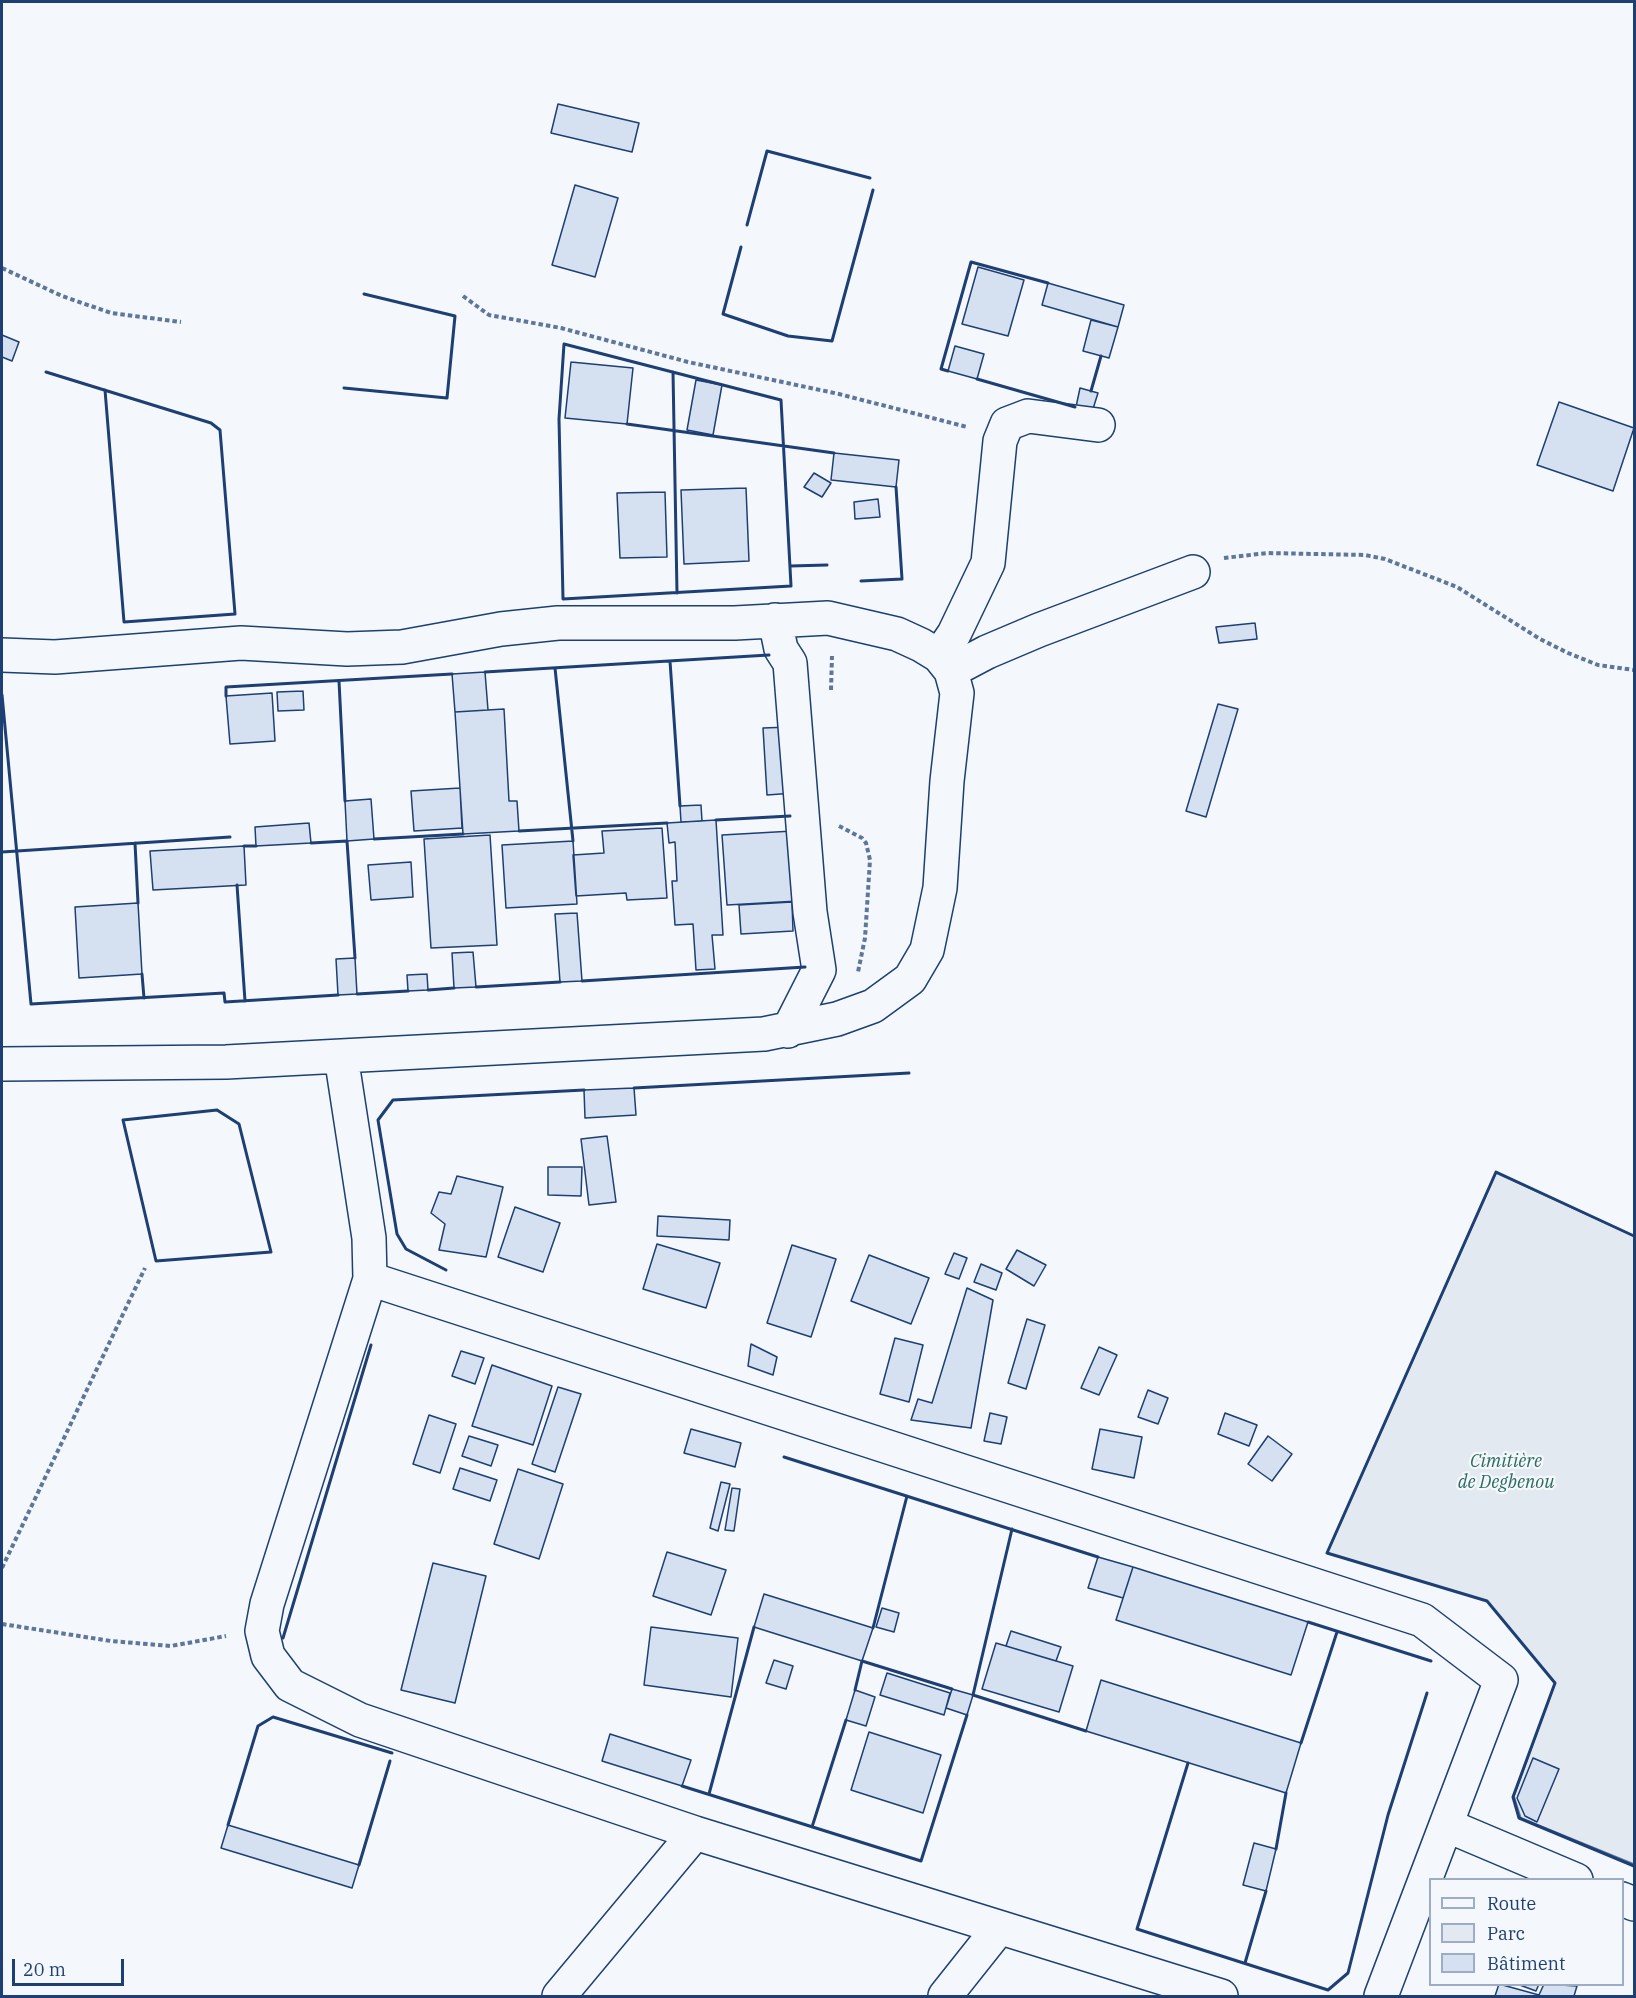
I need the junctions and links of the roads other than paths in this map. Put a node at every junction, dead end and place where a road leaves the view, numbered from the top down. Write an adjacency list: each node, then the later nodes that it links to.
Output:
1 (1098, 426): 5 (street)
2 (1194, 572): 5 (street)
3 (775, 620): 4 (street); 5 (street); 6 (street)
4 (2, 655)
5 (945, 664): 6 (street)
6 (788, 1031): 7 (street)
7 (341, 1056): 8 (street); 9 (street)
8 (2, 1064)
9 (370, 1279): 10 (street); 11 (street)
10 (1446, 1825): 12 (street); 17 (street)
11 (695, 1833): 13 (street); 14 (street)
12 (1571, 1878)
13 (999, 1928): 15 (street); 16 (street)
14 (559, 1996)
15 (945, 1996)
16 (1221, 1996)
17 (1381, 1996)

